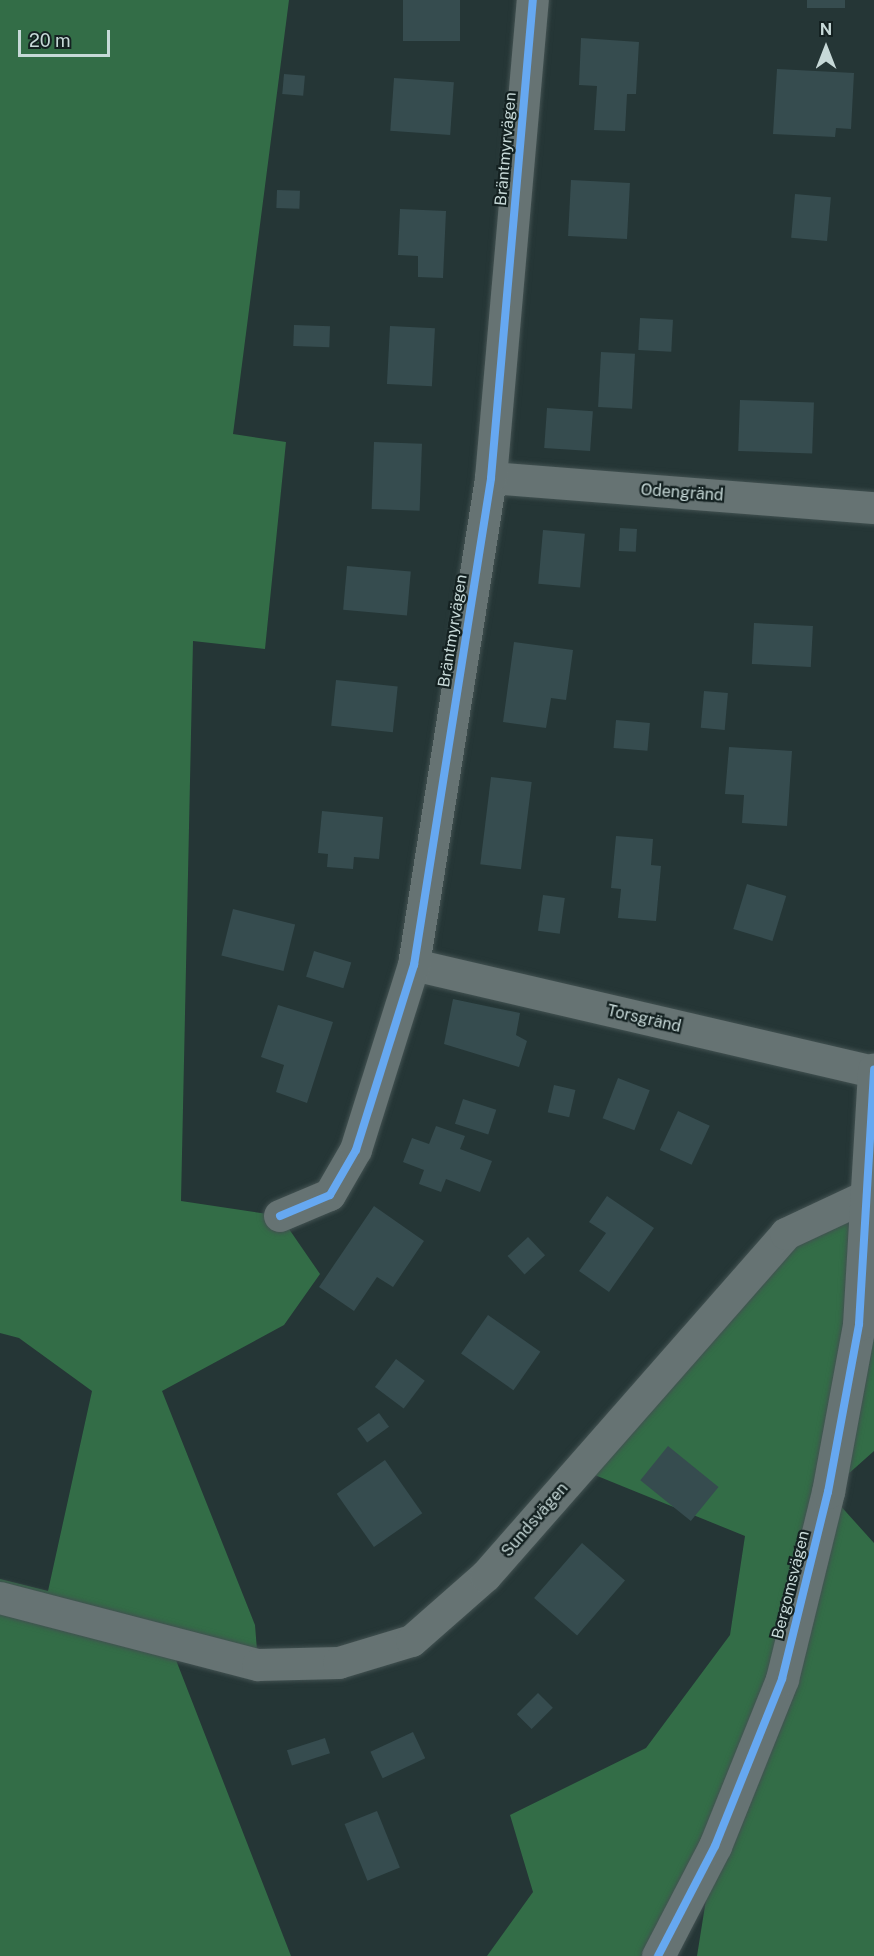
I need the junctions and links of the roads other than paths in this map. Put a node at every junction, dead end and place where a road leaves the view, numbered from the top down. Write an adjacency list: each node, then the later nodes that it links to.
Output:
1 (533, 0): 2 (street, Bräntmyrvägen)
2 (491, 478): 3 (street, Odengränd); 4 (street, Bräntmyrvägen)
3 (874, 508)
4 (414, 966): 5 (street, Torsgränd); 7 (street, Bräntmyrvägen)
5 (874, 1070): 6 (street)
6 (871, 1198): 8 (street, Sundsvägen); 9 (street, Bergomsvägen)
7 (280, 1216)
8 (0, 1598)
9 (658, 1956)

